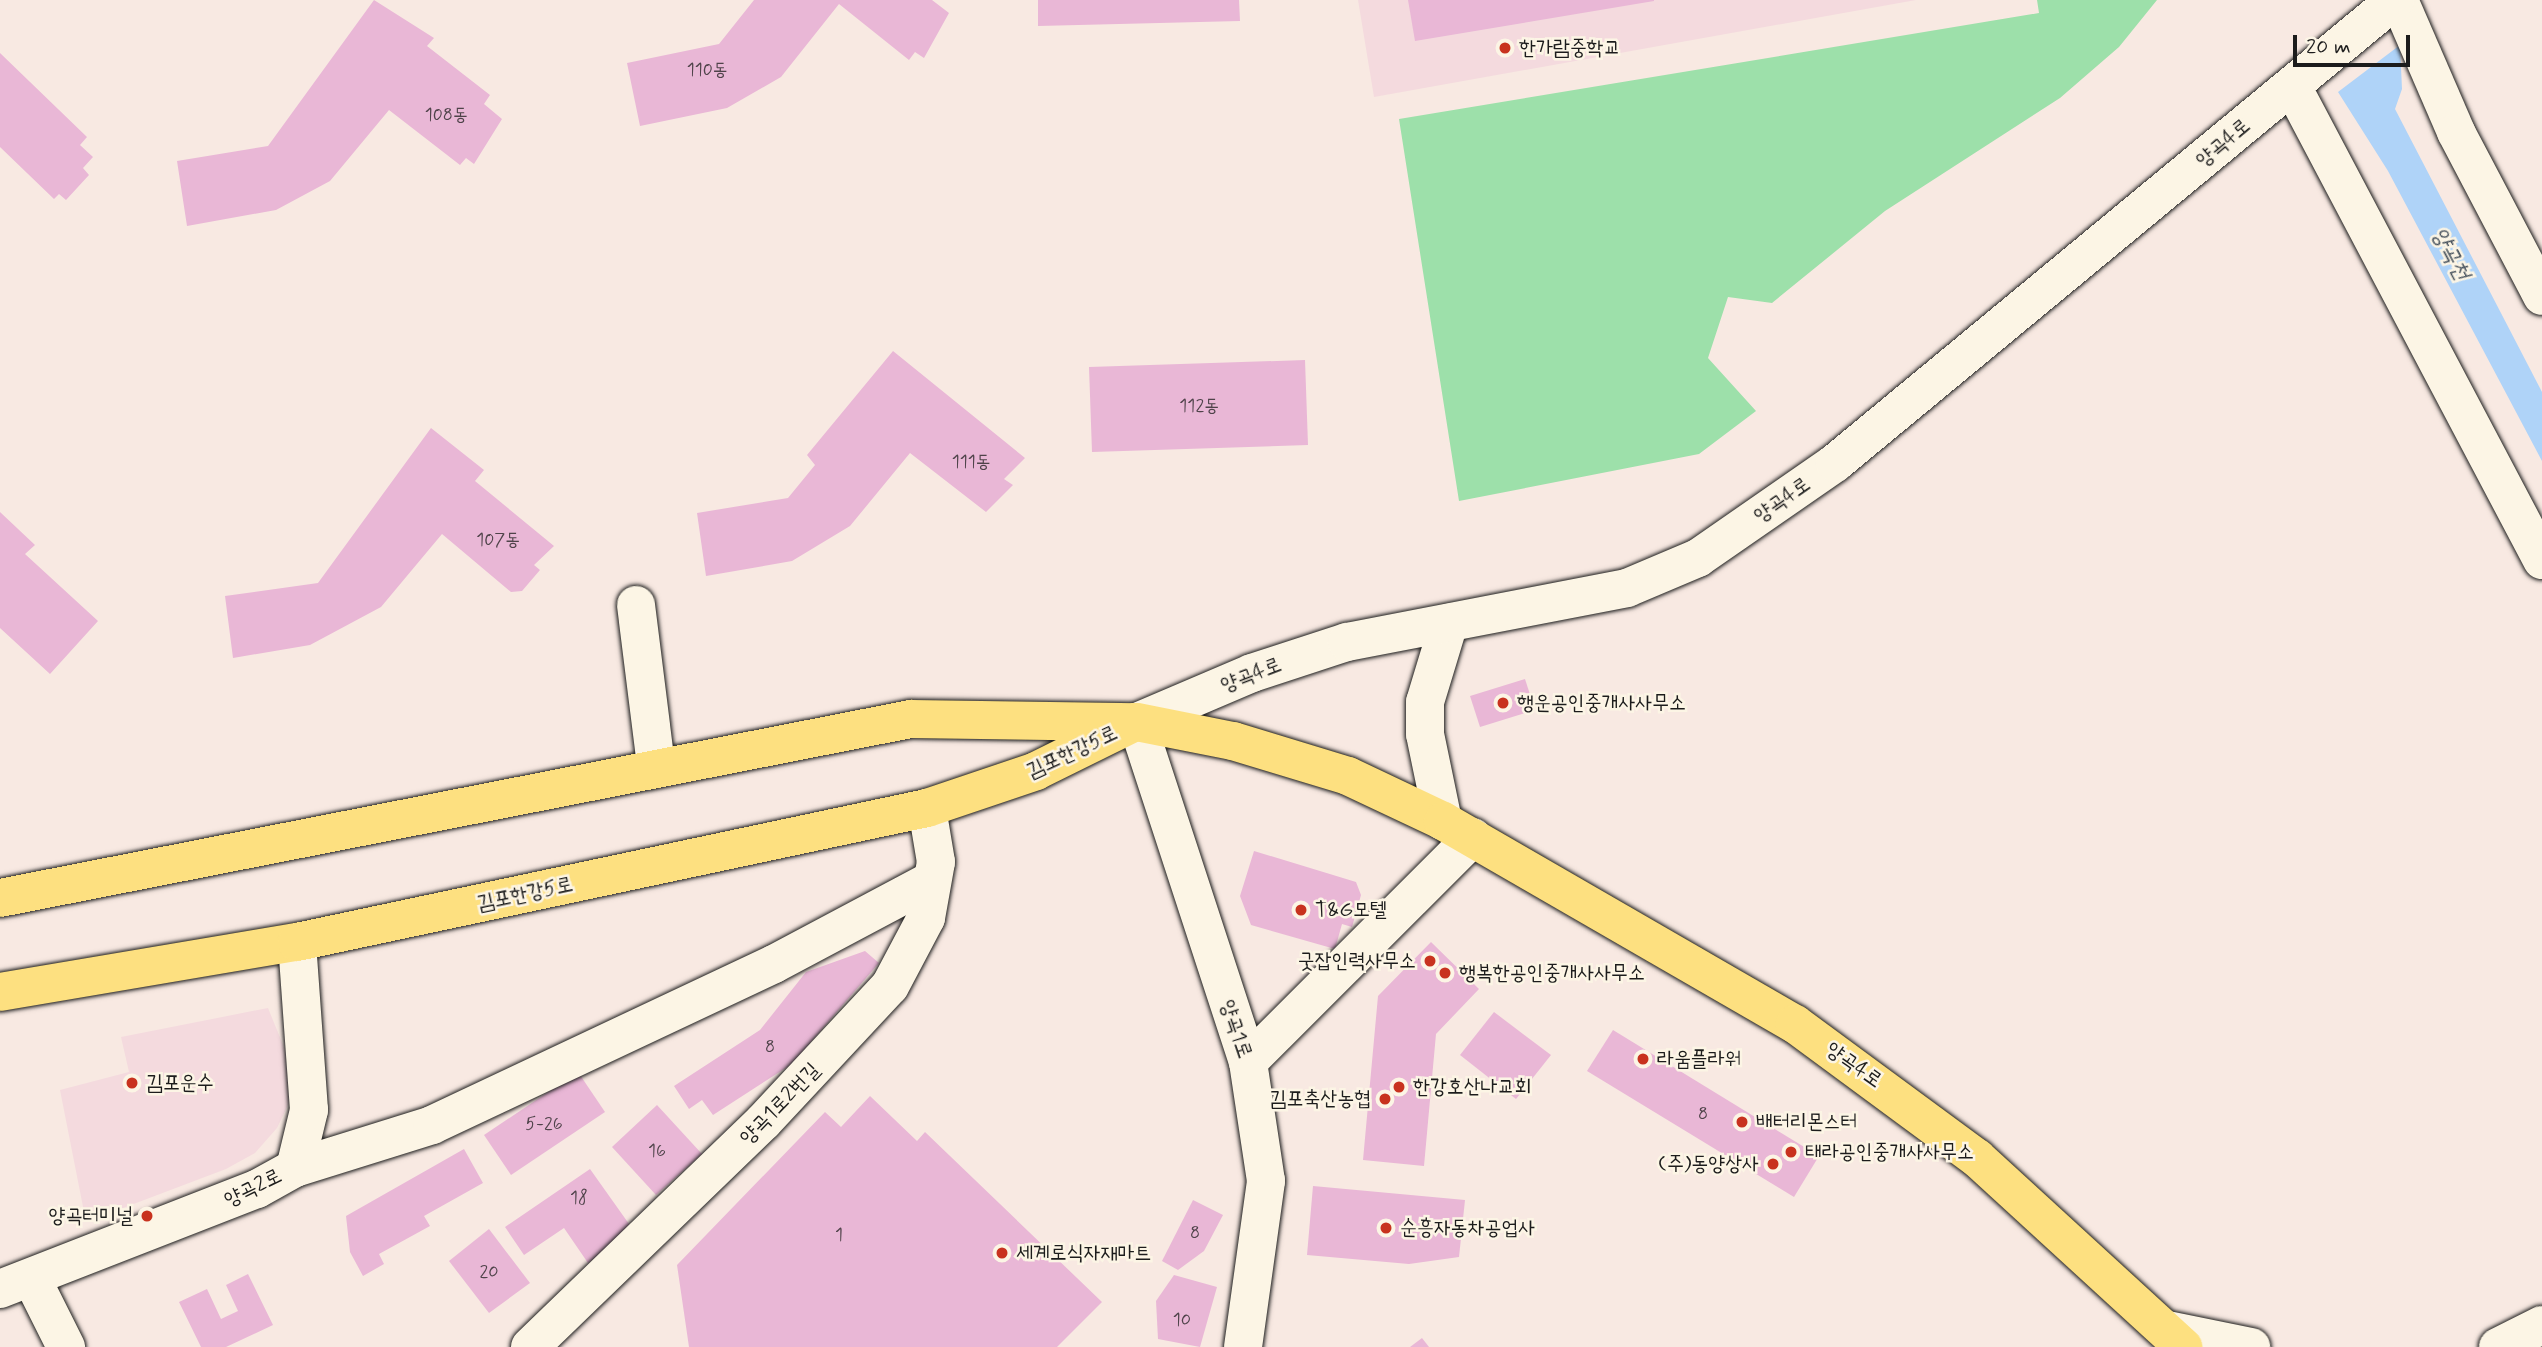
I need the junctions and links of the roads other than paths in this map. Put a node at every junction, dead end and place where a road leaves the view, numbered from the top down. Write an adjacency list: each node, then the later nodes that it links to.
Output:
1 (2397, 0): 2 (street, 양곡4로); 3 (street)
2 (2292, 86): 4 (street); 6 (street, 양곡4로)
3 (2542, 296)
4 (2542, 560)
5 (636, 606): 8 (street)
6 (1449, 623): 7 (street, 양곡4로); 10 (street)
7 (1137, 722): 8 (main road, 김포한강5로); 9 (main road, 김포한강5로); 10 (main road, 양곡4로); 15 (street, 양곡1로)
8 (656, 766): 12 (main road, 김포한강5로)
9 (927, 808): 11 (street, 양곡1로2번길); 13 (main road, 김포한강5로)
10 (1458, 829): 15 (street); 19 (main road, 양곡4로)
11 (932, 880): 16 (street); 21 (street, 양곡1로2번길)
12 (0, 898)
13 (297, 942): 14 (main road, 김포한강5로); 16 (street, 양곡2로)
14 (0, 992)
15 (1248, 1062): 22 (street, 양곡1로)
16 (295, 1168): 17 (street, 양곡2로)
17 (16, 1285): 20 (street)
18 (2542, 1325): 24 (street)
19 (2175, 1339): 23 (street)
20 (66, 1347)
21 (530, 1347)
22 (1243, 1347)
23 (2251, 1347)
24 (2498, 1347)

